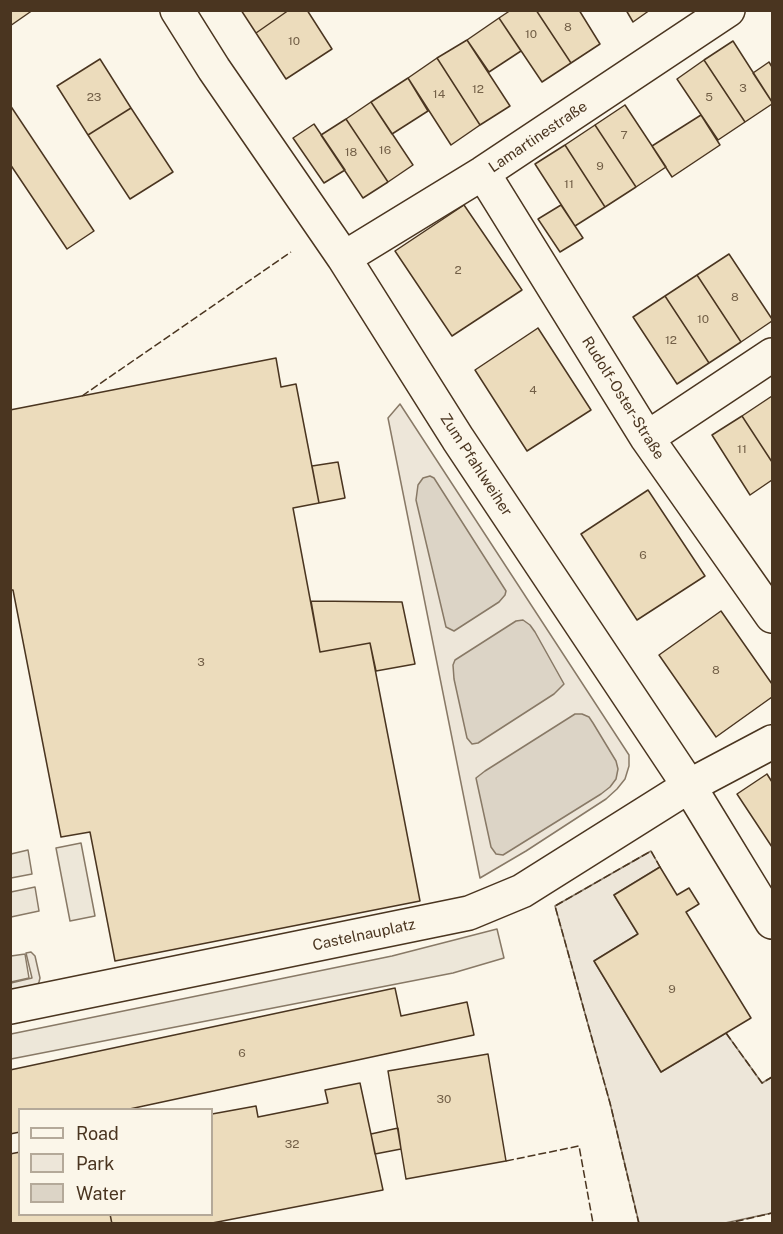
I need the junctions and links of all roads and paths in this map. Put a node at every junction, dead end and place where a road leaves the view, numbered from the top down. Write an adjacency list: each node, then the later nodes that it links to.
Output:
1 (177, 10): 4 (street, Zum Pfahlweiher)
2 (728, 10): 3 (street, Lamartinestraße)
3 (483, 173): 4 (street, Lamartinestraße); 6 (street, Rudolf-Oster-Straße)
4 (344, 258): 9 (street, Zum Pfahlweiher)
5 (772, 355): 6 (street)
6 (647, 438): 7 (street, Rudolf-Oster-Straße)
7 (772, 616)
8 (772, 742): 9 (street, Castelnauplatz)
9 (688, 786): 10 (street, Zum Pfahlweiher); 11 (street, Castelnauplatz)
10 (772, 922)
11 (10, 1007)

